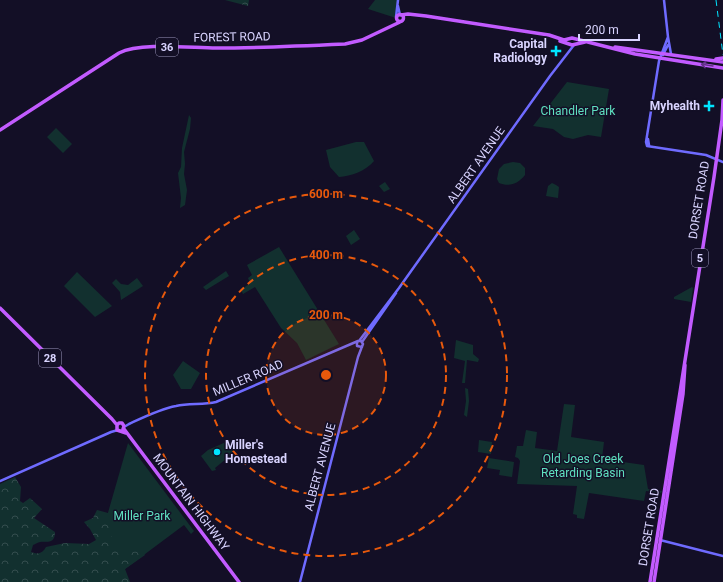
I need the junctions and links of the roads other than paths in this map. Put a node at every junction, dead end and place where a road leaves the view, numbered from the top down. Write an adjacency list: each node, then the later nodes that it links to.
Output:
1 (664, 0): 9 (main road)
2 (398, 2): 3 (main road); 5 (main road)
3 (401, 15): 4 (main road, 36); 5 (main road, 36); 6 (main road)
4 (415, 15): 6 (main road, 36); 8 (main road, 36)
5 (396, 18): 6 (main road); 7 (main road, FOREST ROAD / 36)
6 (401, 21): 7 (main road, FOREST ROAD / 36)
7 (388, 27): 29 (main road, FOREST ROAD / 36)
8 (552, 36): 10 (main road, 36); 13 (main road, 36)
9 (668, 37): 12 (main road); 15 (main road)
10 (572, 39): 11 (main road, 36); 13 (main road); 13 (main road)
11 (586, 42): 13 (main road, 36); 14 (main road, 36)
12 (669, 43): 15 (main road); 16 (main road)
13 (572, 44): 33 (main road, ALBERT AVENUE)
14 (602, 46): 15 (main road, 36); 19 (main road, 36)
15 (663, 53): 16 (main road, 36); 19 (main road)
16 (671, 54): 17 (main road, 36)
17 (676, 55): 18 (main road, 36); 23 (main road)
18 (682, 56): 21 (main road, 36); 25 (main road)
19 (660, 58): 23 (main road, 36); 30 (main road)
20 (723, 58): 22 (main road)
21 (702, 59): 22 (main road, 36); 25 (main road)
22 (707, 59): 24 (main road, 36)
23 (675, 60): 25 (main road, 36)
24 (723, 62)
25 (694, 63): 26 (main road, 36, one-way to 25)
26 (722, 69)
27 (723, 100): 28 (main road, DORSET ROAD / 5)
28 (723, 117): 30 (main road, DORSET ROAD / 5)
29 (0, 130)
30 (716, 159): 31 (main road); 38 (main road, DORSET ROAD / 5)
31 (723, 162)
32 (0, 308): 36 (main road, MOUNTAIN HIGHWAY / 28)
33 (360, 341): 34 (main road, MILLER ROAD); 35 (main road); 35 (main road)
34 (349, 345): 35 (main road, MILLER ROAD); 36 (main road, MILLER ROAD)
35 (359, 346): 42 (main road, ALBERT AVENUE)
36 (120, 427): 37 (main road); 41 (main road, MOUNTAIN HIGHWAY / 28)
37 (0, 481)
38 (659, 540): 39 (main road); 40 (main road, DORSET ROAD / 5)
39 (723, 556)
40 (653, 574): 43 (main road, DORSET ROAD / 5); 44 (main road, DORSET ROAD / 5)
41 (239, 582)
42 (300, 582)
43 (650, 582)
44 (654, 582)

